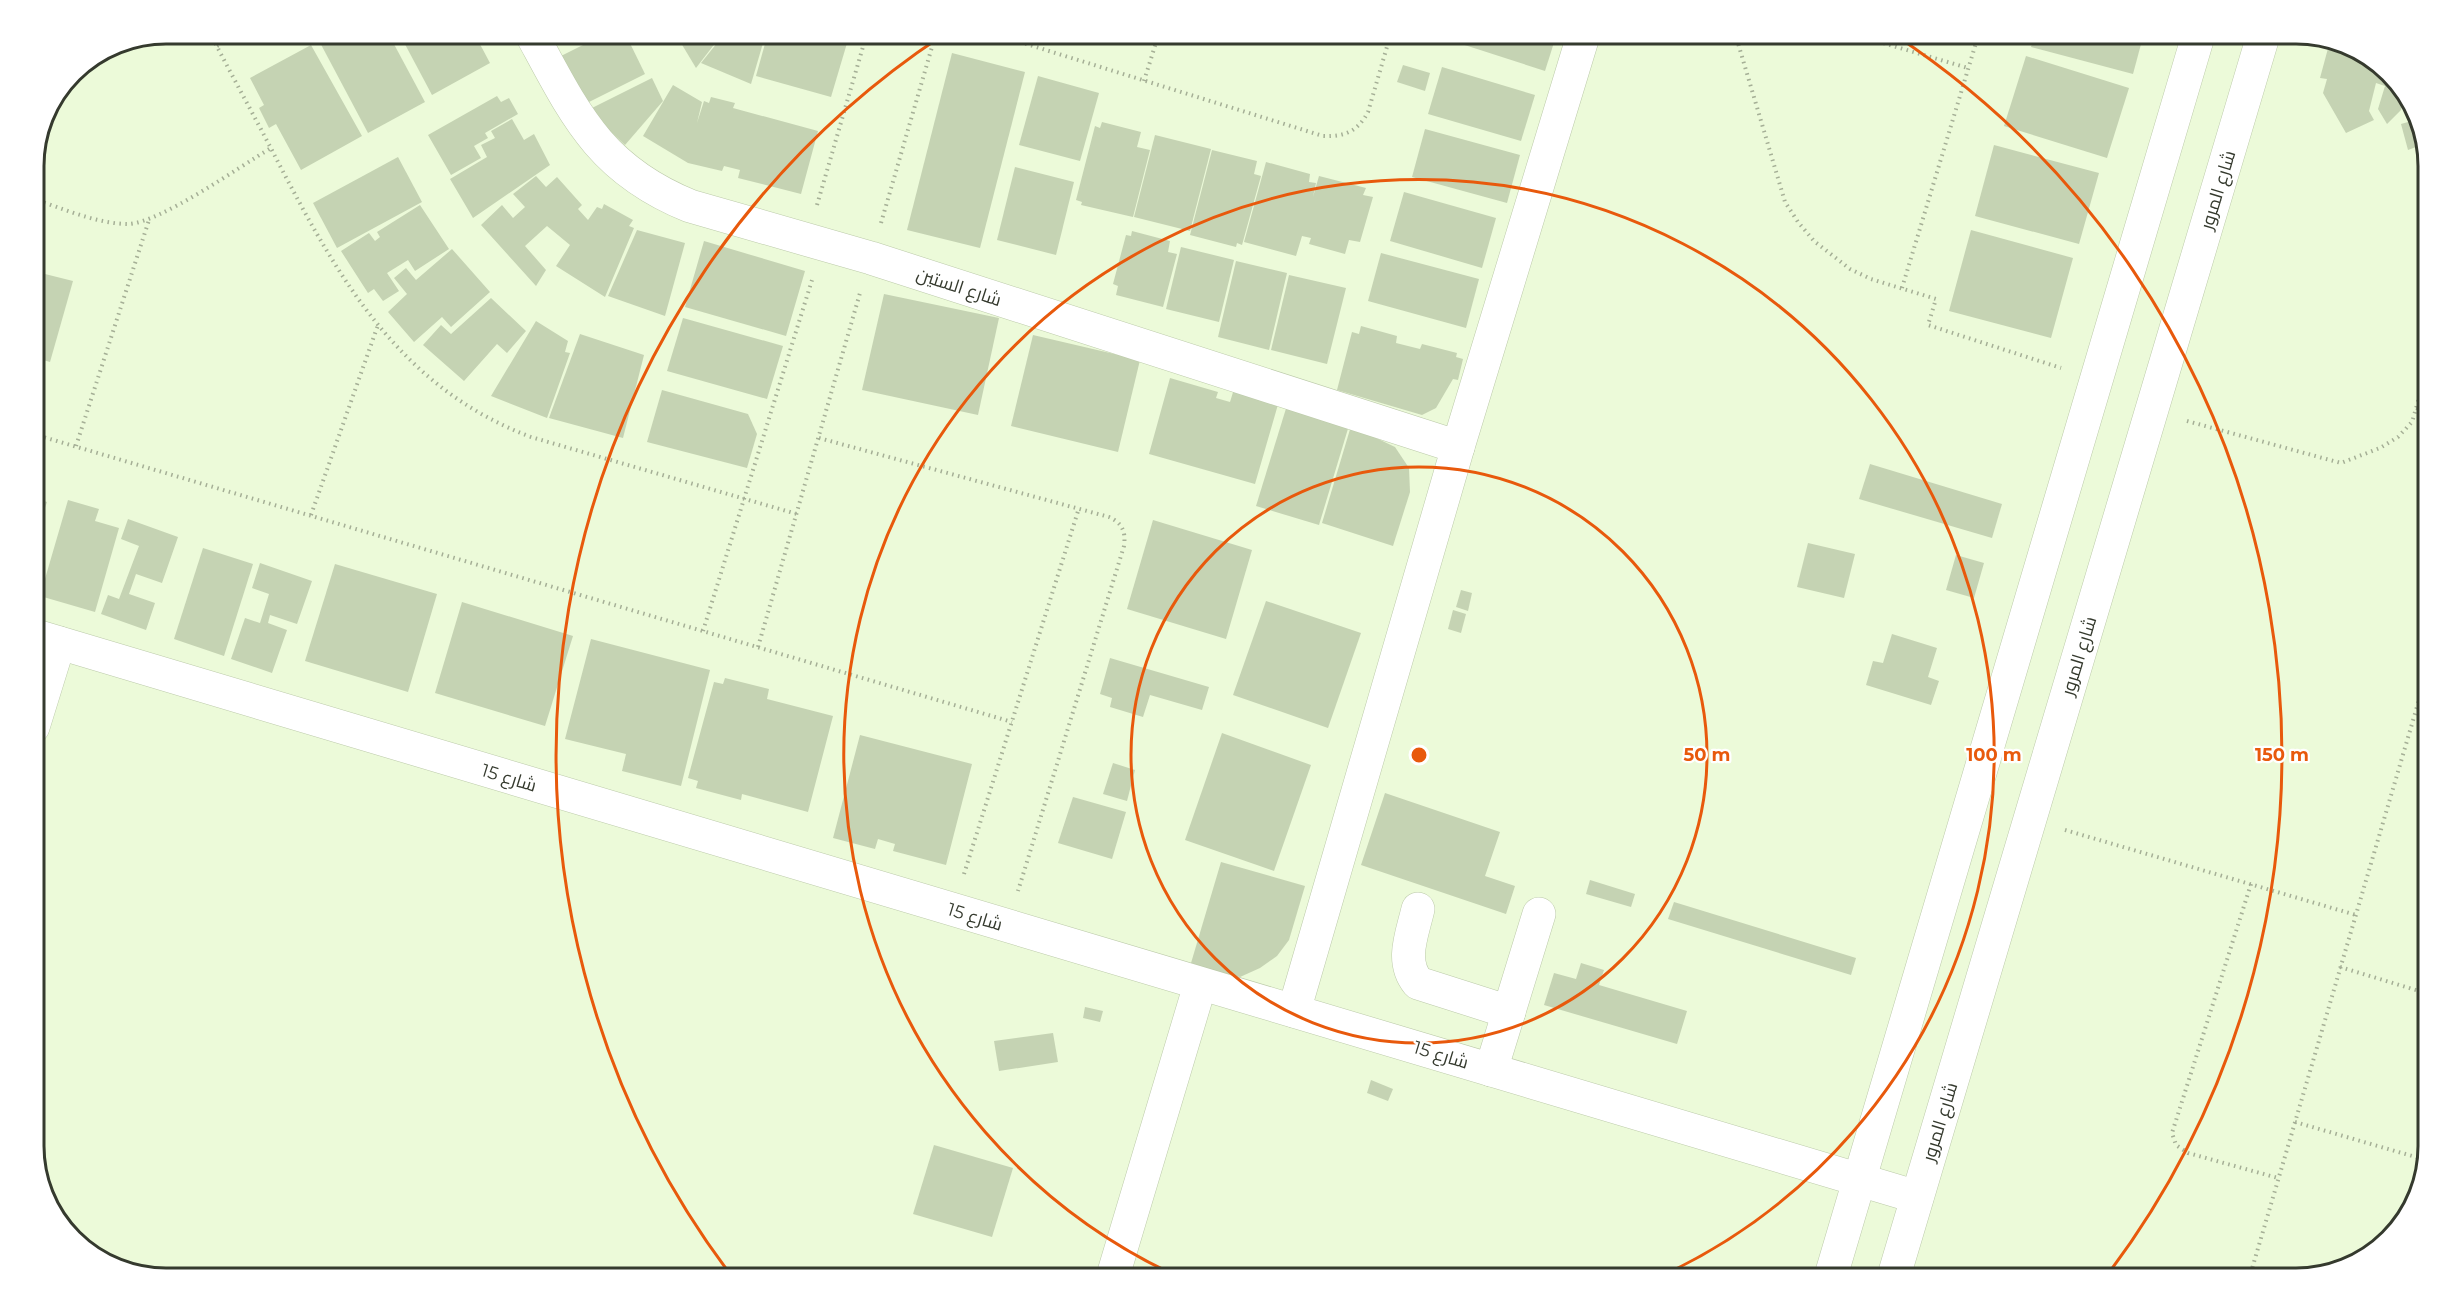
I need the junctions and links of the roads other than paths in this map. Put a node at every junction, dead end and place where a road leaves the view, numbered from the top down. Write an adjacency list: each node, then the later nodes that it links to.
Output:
1 (537, 44): 5 (street, شارع الستين)
2 (1581, 44): 5 (street)
3 (2196, 44): 13 (street)
4 (2261, 44): 14 (street, شارع المرور)
5 (1458, 447): 10 (street)
6 (46, 639): 9 (street, شارع 15)
7 (1418, 909): 11 (street)
8 (1539, 914): 11 (street)
9 (1200, 985): 10 (street, شارع 15); 15 (street)
10 (1294, 1011): 12 (street, شارع 15)
11 (1509, 1012): 12 (street)
12 (1491, 1070): 13 (street, شارع 15)
13 (1859, 1179): 14 (street, شارع 15); 16 (street)
14 (1917, 1197): 17 (street, شارع المرور)
15 (1115, 1268)
16 (1833, 1268)
17 (1896, 1268)

